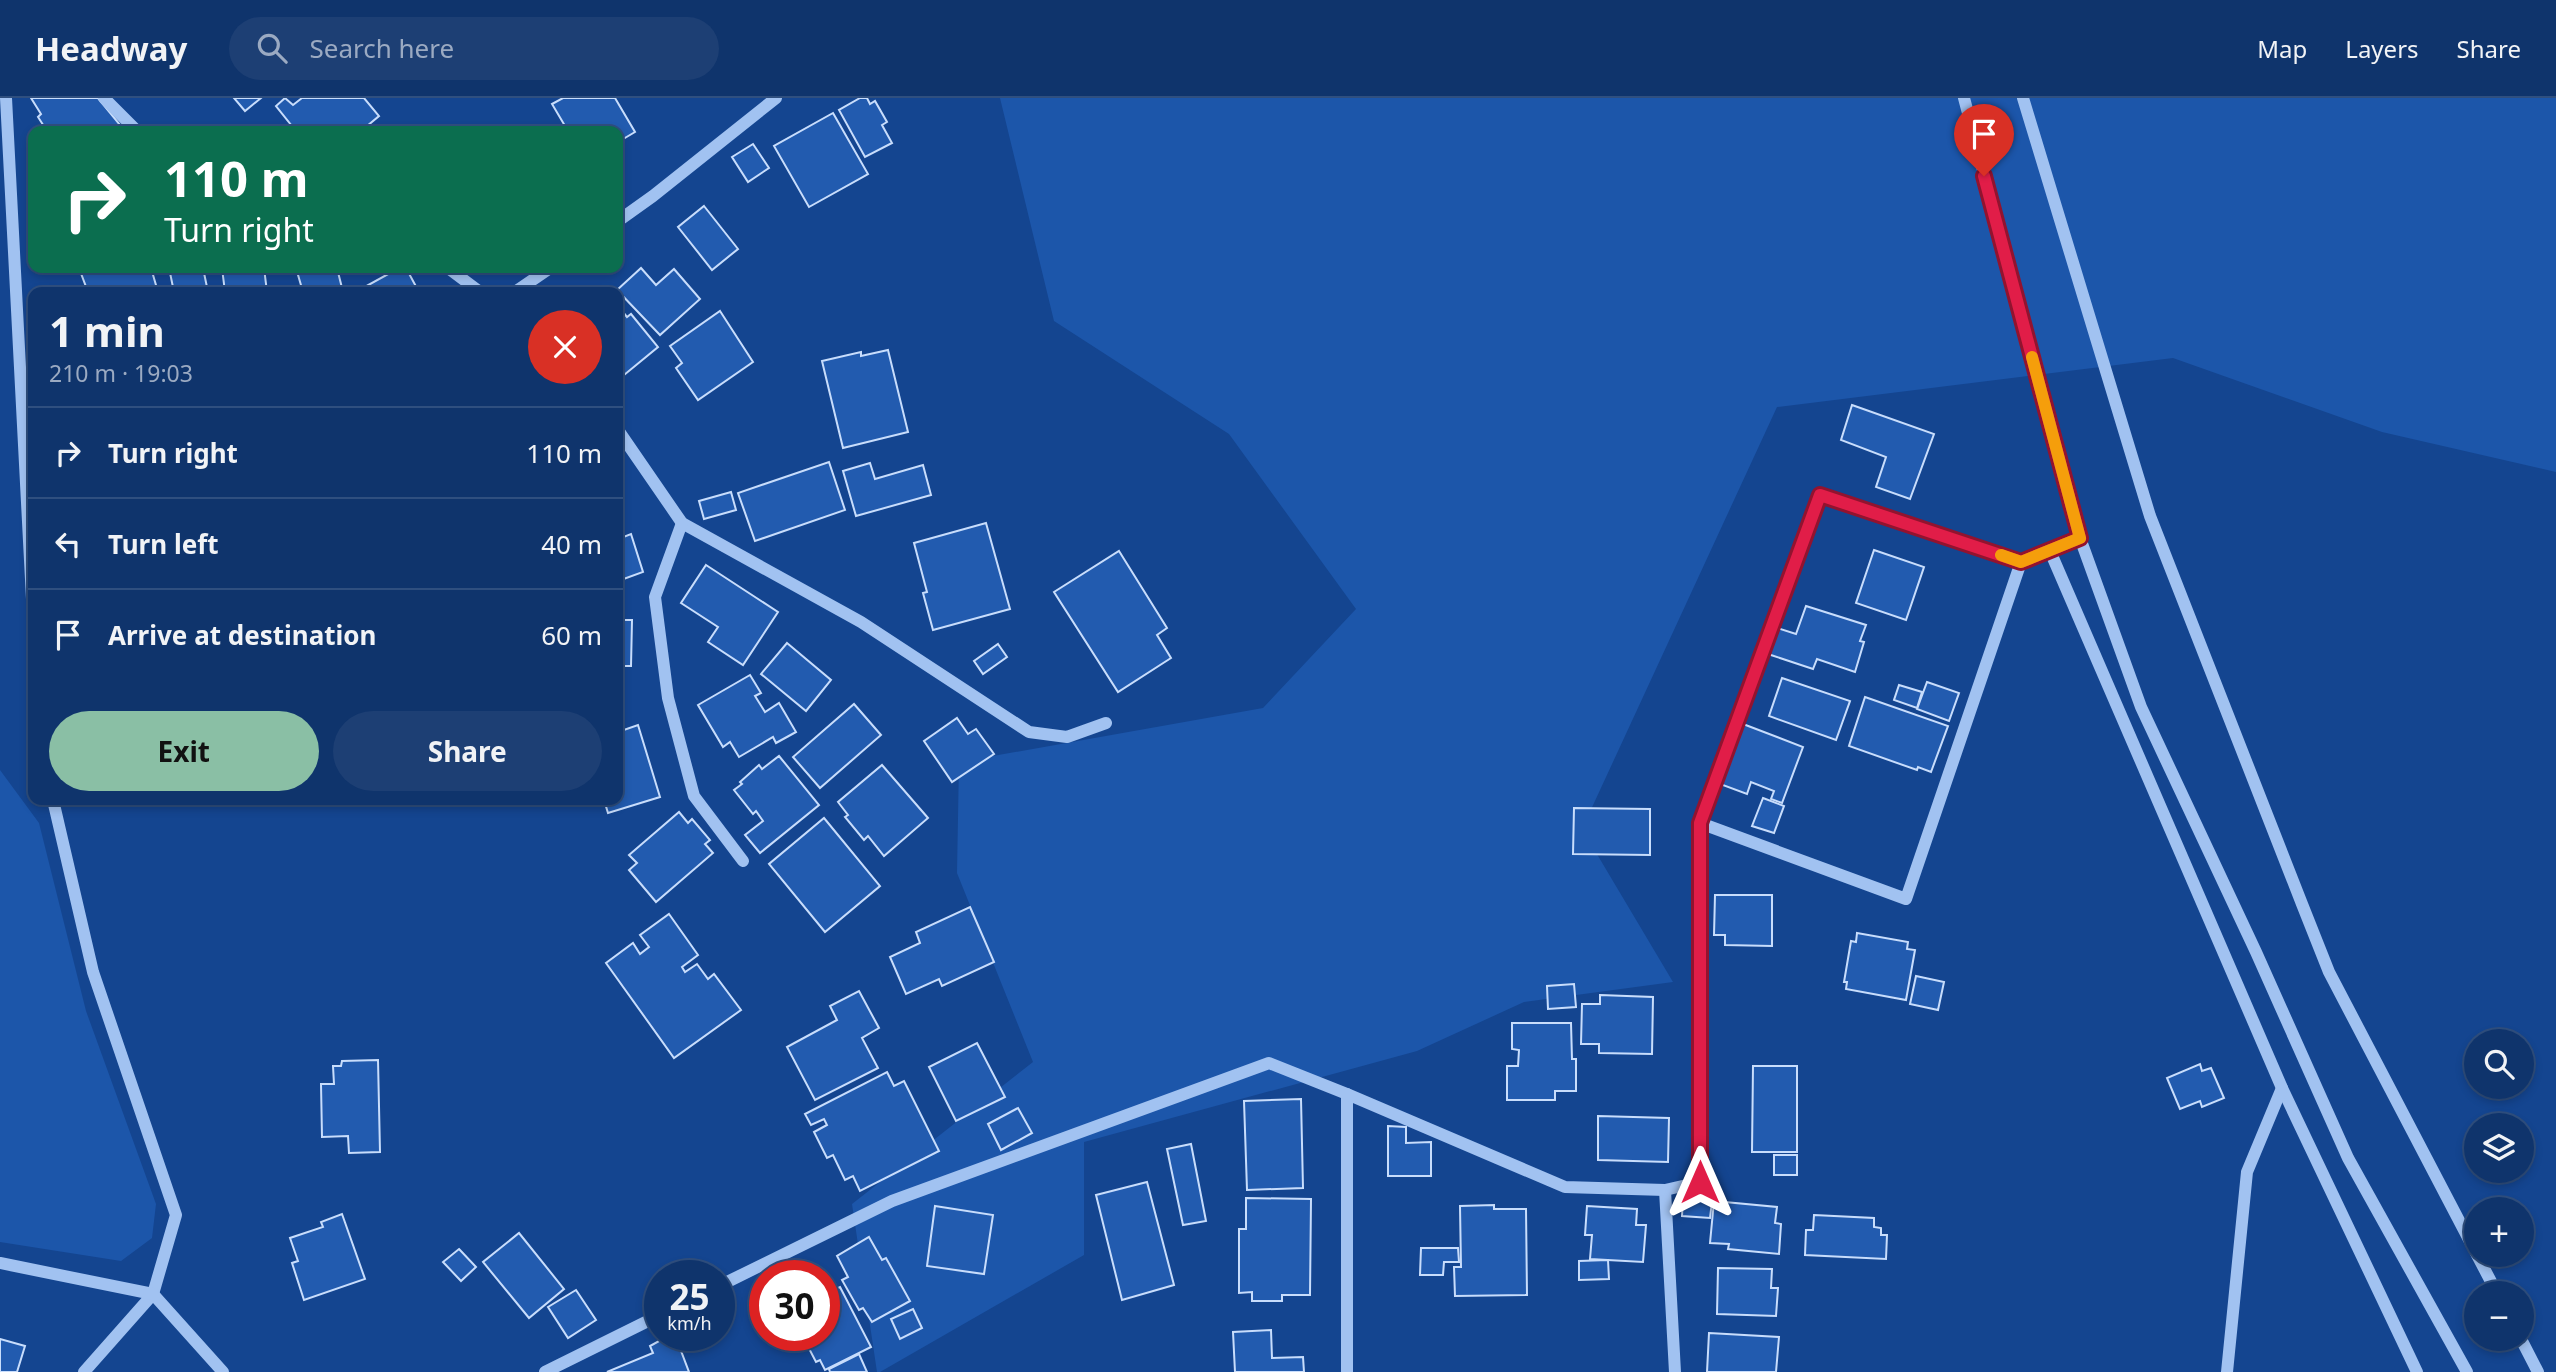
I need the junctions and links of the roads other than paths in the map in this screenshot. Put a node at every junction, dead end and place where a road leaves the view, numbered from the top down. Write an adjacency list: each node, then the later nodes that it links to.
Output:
1 (6, 98): 13 (street)
2 (104, 98): 6 (street)
3 (776, 98): 7 (street)
4 (1964, 98): 15 (street)
5 (2023, 98): 25 (street)
6 (131, 126)
7 (623, 217)
8 (455, 273): 10 (street)
9 (543, 273): 11 (street)
10 (473, 287)
11 (522, 287)
12 (623, 437): 14 (street)
13 (28, 522)
14 (681, 523): 18 (street); 21 (street)
15 (2080, 538): 16 (street); 38 (street)
16 (2050, 551): 17 (street); 22 (street)
17 (2021, 562): 20 (street); 20 (street)
18 (1106, 723)
19 (54, 805): 28 (street)
20 (1700, 823): 24 (street)
21 (743, 861)
22 (2282, 1088): 36 (street); 37 (street)
23 (1347, 1094): 24 (street); 27 (street); 34 (street)
24 (1665, 1190): 35 (street)
25 (2464, 1229)
26 (0, 1263): 28 (street)
27 (735, 1278)
28 (153, 1294): 31 (street); 32 (street)
29 (644, 1323): 33 (street)
30 (2527, 1351): 39 (street)
31 (84, 1372)
32 (223, 1372)
33 (545, 1372)
34 (1347, 1372)
35 (1675, 1372)
36 (2227, 1372)
37 (2417, 1372)
38 (2467, 1372)
39 (2538, 1372)

